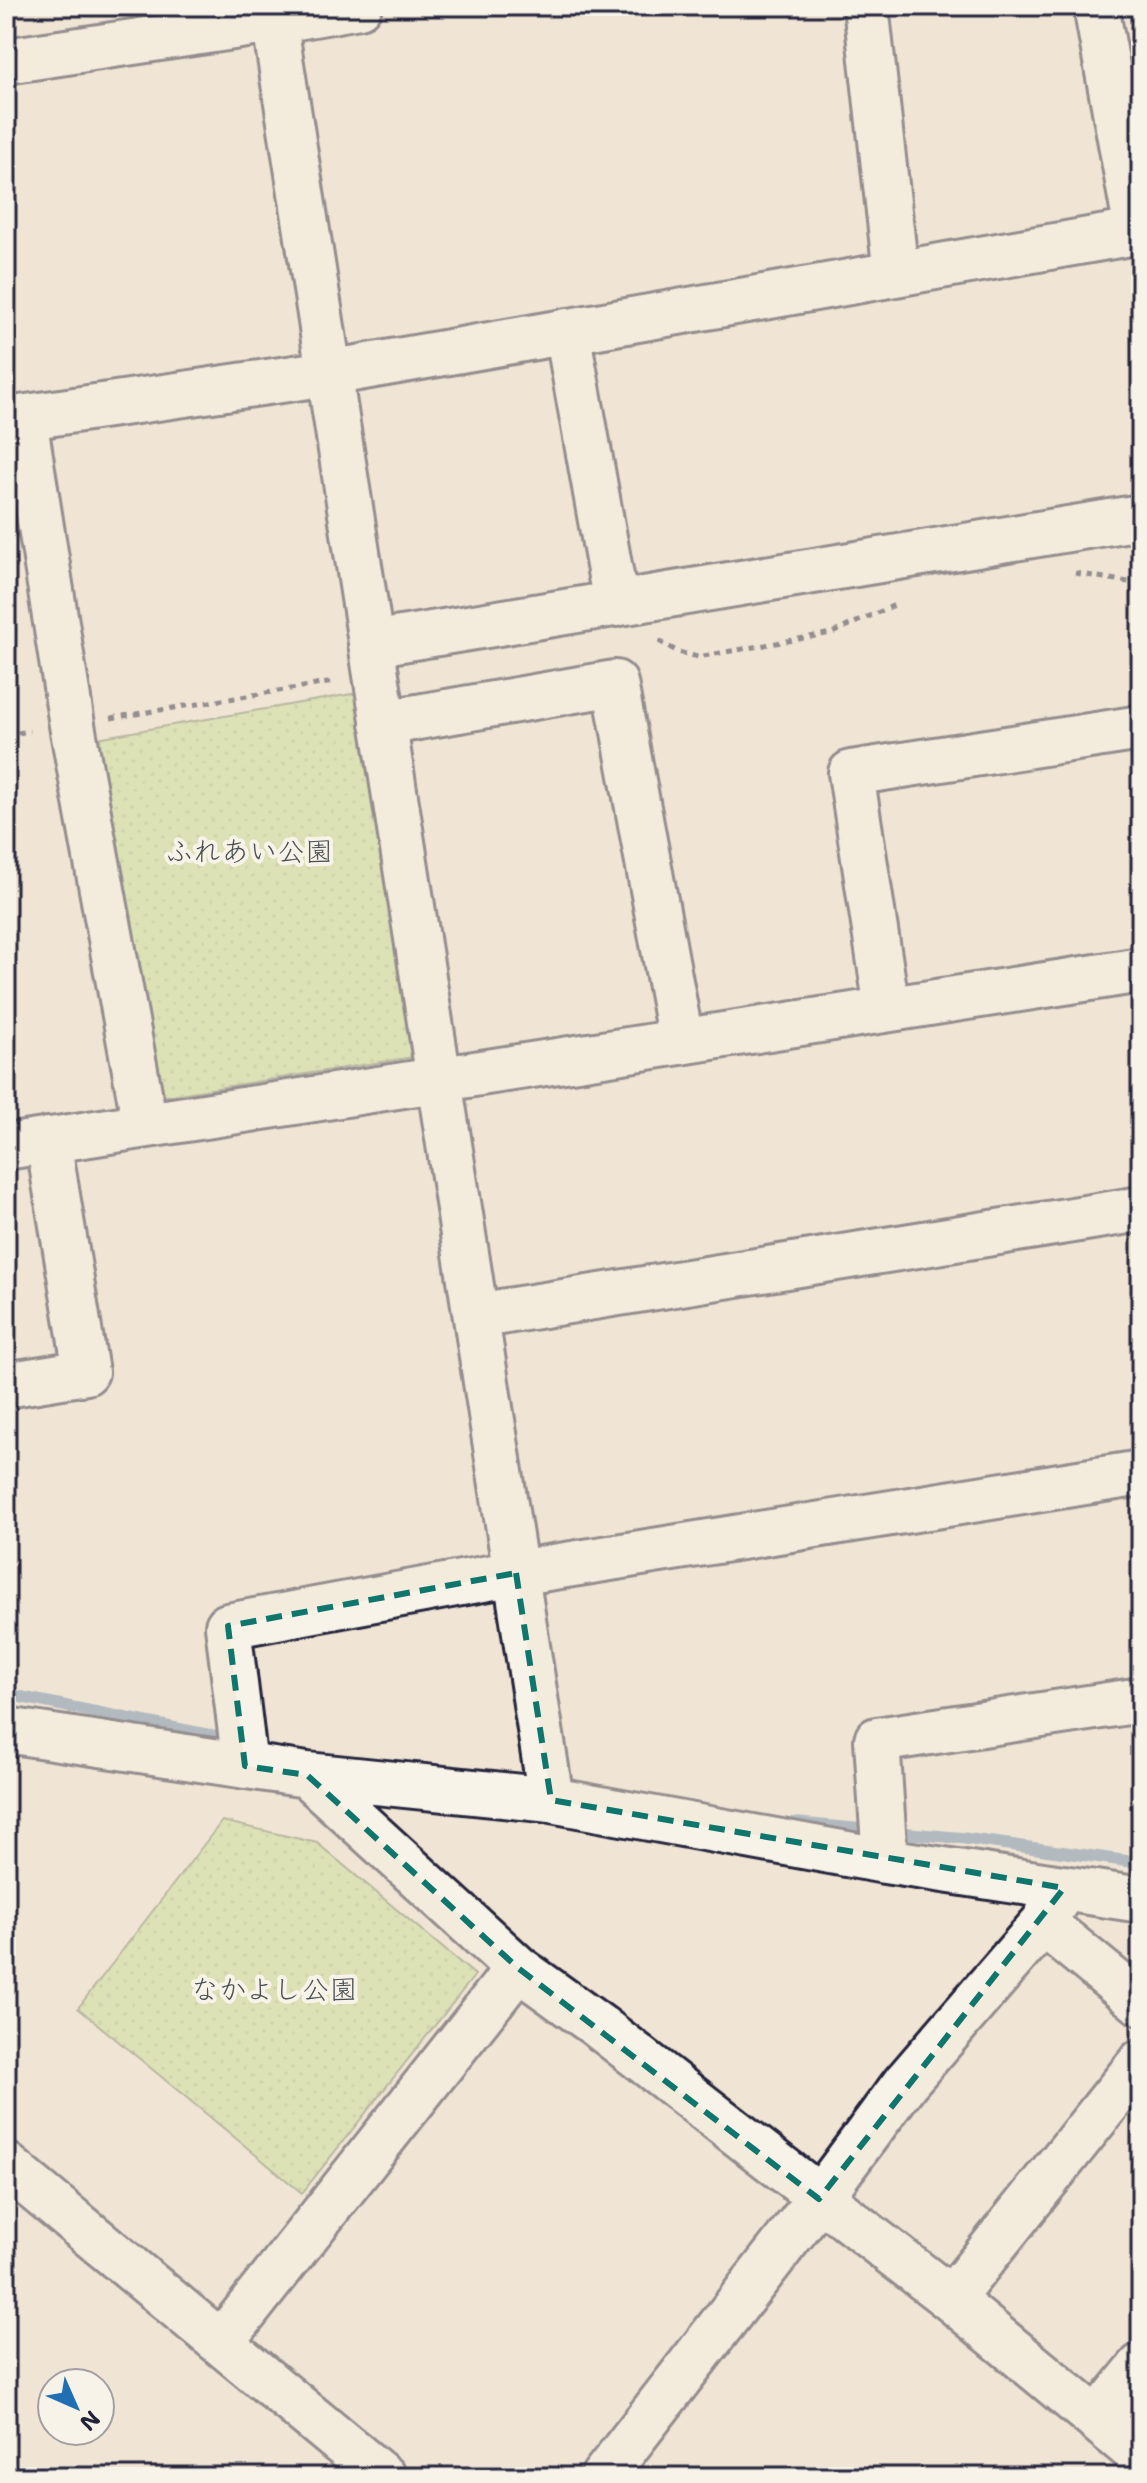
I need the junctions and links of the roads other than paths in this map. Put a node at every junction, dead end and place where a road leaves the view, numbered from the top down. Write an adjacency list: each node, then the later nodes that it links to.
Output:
1 (359, 6): 4 (street)
2 (866, 6): 7 (street)
3 (1096, 6): 6 (street)
4 (273, 14): 5 (street); 9 (street)
5 (6, 61)
6 (1139, 231): 7 (street)
7 (896, 274): 8 (street)
8 (567, 331): 9 (street); 12 (street)
9 (329, 373): 10 (street); 13 (street)
10 (15, 419): 20 (street)
11 (1141, 517): 12 (street)
12 (616, 604): 13 (street)
13 (371, 644): 14 (street)
14 (383, 723): 18 (street); 19 (street)
15 (1141, 728): 17 (street)
16 (1141, 970): 17 (street)
17 (887, 1009): 18 (street)
18 (681, 1041): 19 (street)
19 (439, 1079): 20 (street); 23 (street)
20 (145, 1125): 21 (street)
21 (27, 1144): 24 (street)
22 (1141, 1209): 23 (street)
23 (476, 1316): 26 (street)
24 (6, 1385)
25 (1141, 1473): 26 (street)
26 (516, 1573): 29 (street); 31 (street)
27 (1141, 1700): 32 (street)
28 (6, 1730): 29 (street)
29 (245, 1766): 30 (street)
30 (307, 1775): 31 (street); 35 (street)
31 (551, 1800): 32 (street)
32 (885, 1861): 34 (street)
33 (1141, 1900): 34 (street)
34 (1054, 1906): 36 (street); 39 (street)
35 (518, 1968): 39 (street); 41 (street)
36 (1141, 2003)
37 (1141, 2062): 40 (street)
38 (6, 2165): 41 (street)
39 (819, 2199): 40 (street); 45 (street)
40 (951, 2299): 43 (street)
41 (221, 2343): 46 (street)
42 (1141, 2366): 43 (street)
43 (1097, 2420): 44 (street)
44 (1141, 2456)
45 (626, 2469)
46 (383, 2477)

